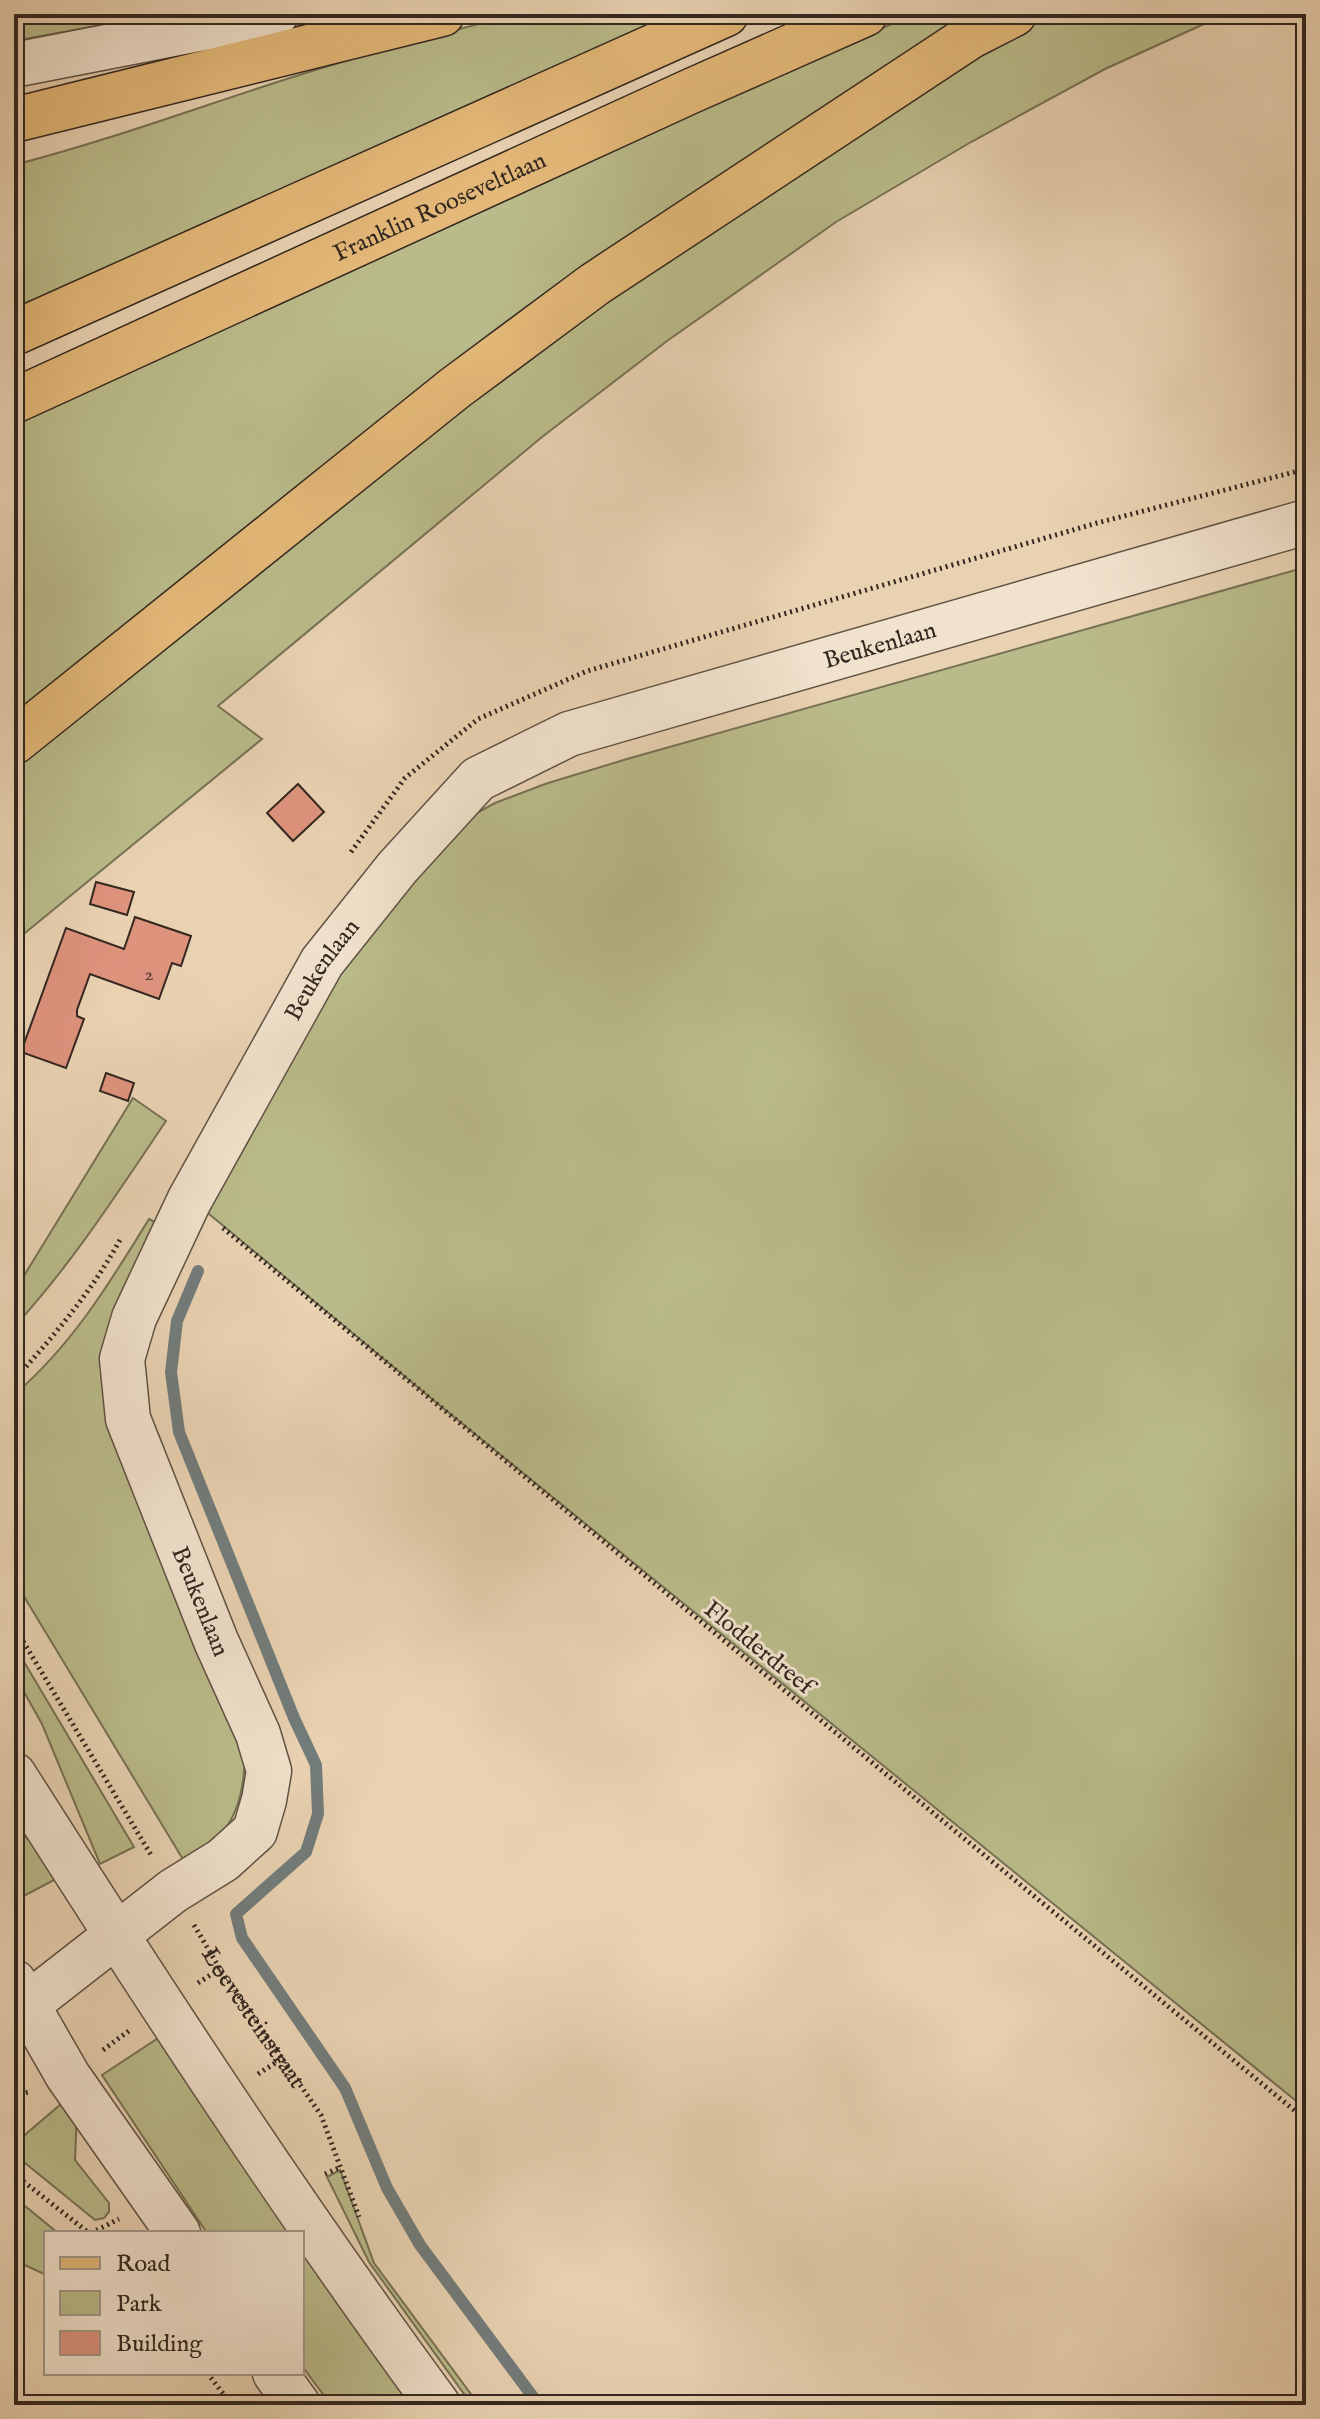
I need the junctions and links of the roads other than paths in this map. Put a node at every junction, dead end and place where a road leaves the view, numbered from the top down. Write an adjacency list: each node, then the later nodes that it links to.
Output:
1 (276, 14): 6 (street)
2 (442, 14): 7 (main road)
3 (726, 14): 8 (main road)
4 (865, 14): 9 (main road, Franklin Rooseveltlaan)
5 (1014, 14): 11 (main road)
6 (14, 65)
7 (14, 120)
8 (14, 333)
9 (14, 401)
10 (1306, 522): 13 (street, Beukenlaan)
11 (14, 742)
12 (14, 1775): 13 (street)
13 (116, 1937): 14 (street, Beukenlaan); 18 (street)
14 (18, 2001): 15 (street)
15 (177, 2231)
16 (276, 2375): 17 (street)
17 (298, 2405)
18 (438, 2405)

